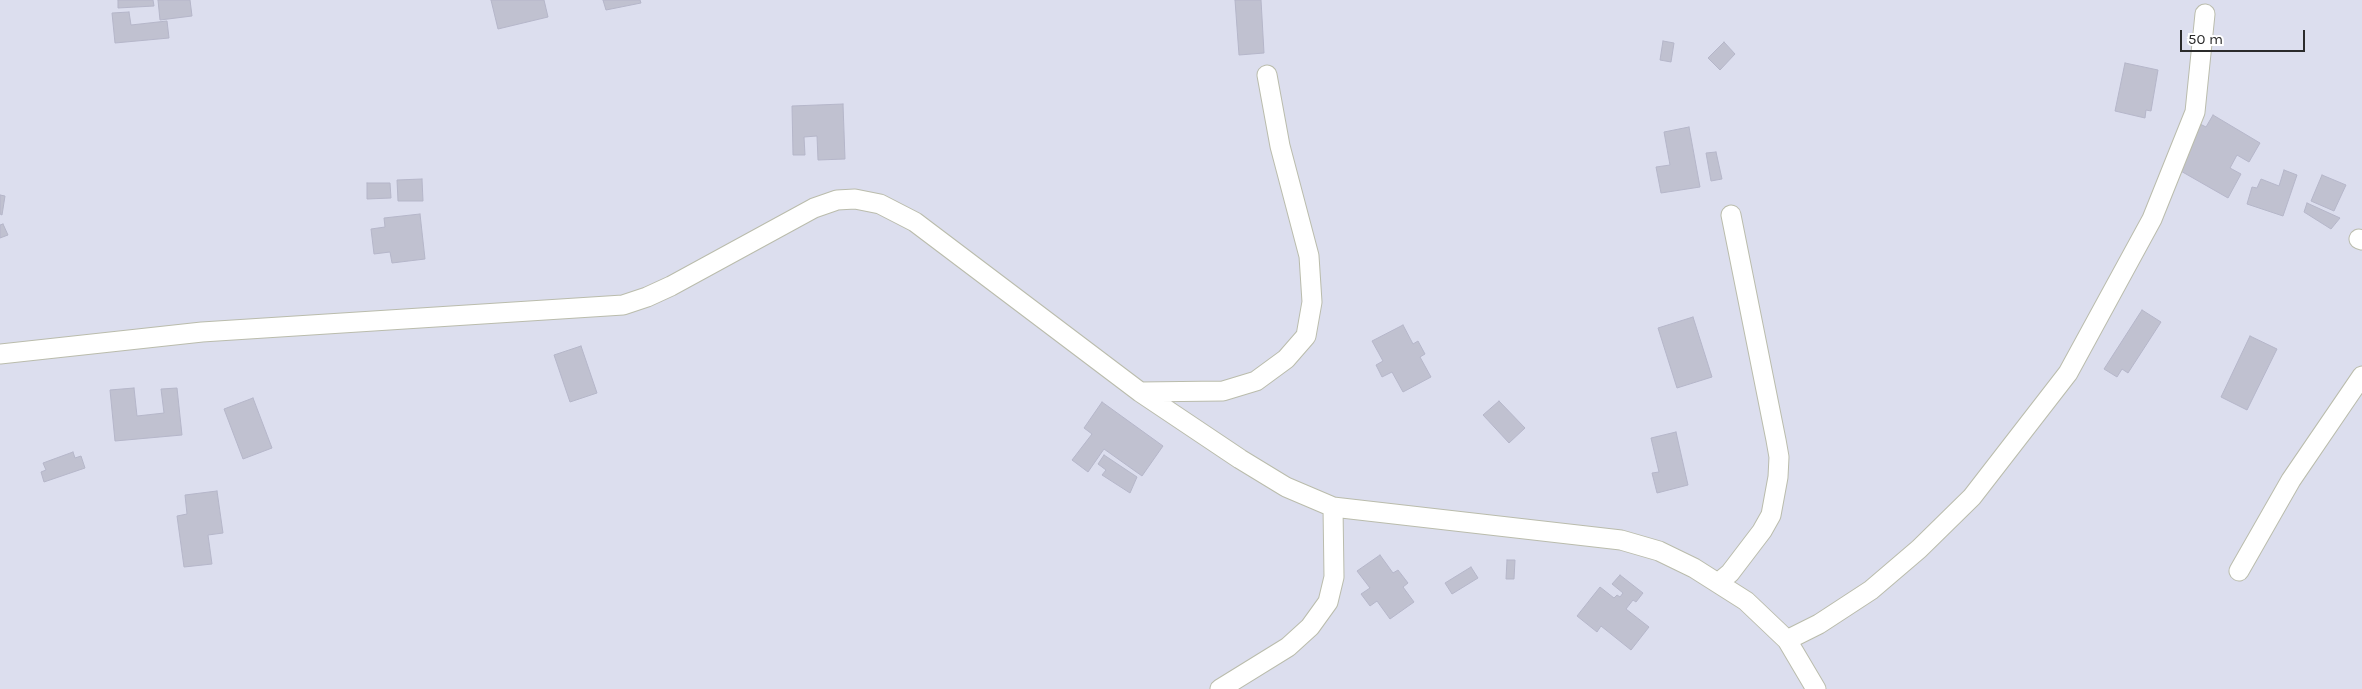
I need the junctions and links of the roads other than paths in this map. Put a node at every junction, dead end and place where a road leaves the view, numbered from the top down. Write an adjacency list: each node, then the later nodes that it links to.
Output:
1 (2205, 14): 10 (street)
2 (1267, 75): 6 (street)
3 (1731, 215): 9 (street)
4 (0, 354): 6 (street)
5 (2362, 376): 8 (street)
6 (1140, 392): 7 (street)
7 (1333, 507): 9 (street); 11 (street)
8 (2238, 571)
9 (1718, 583): 10 (street)
10 (1786, 640): 12 (street)
11 (1220, 689)
12 (1816, 689)

